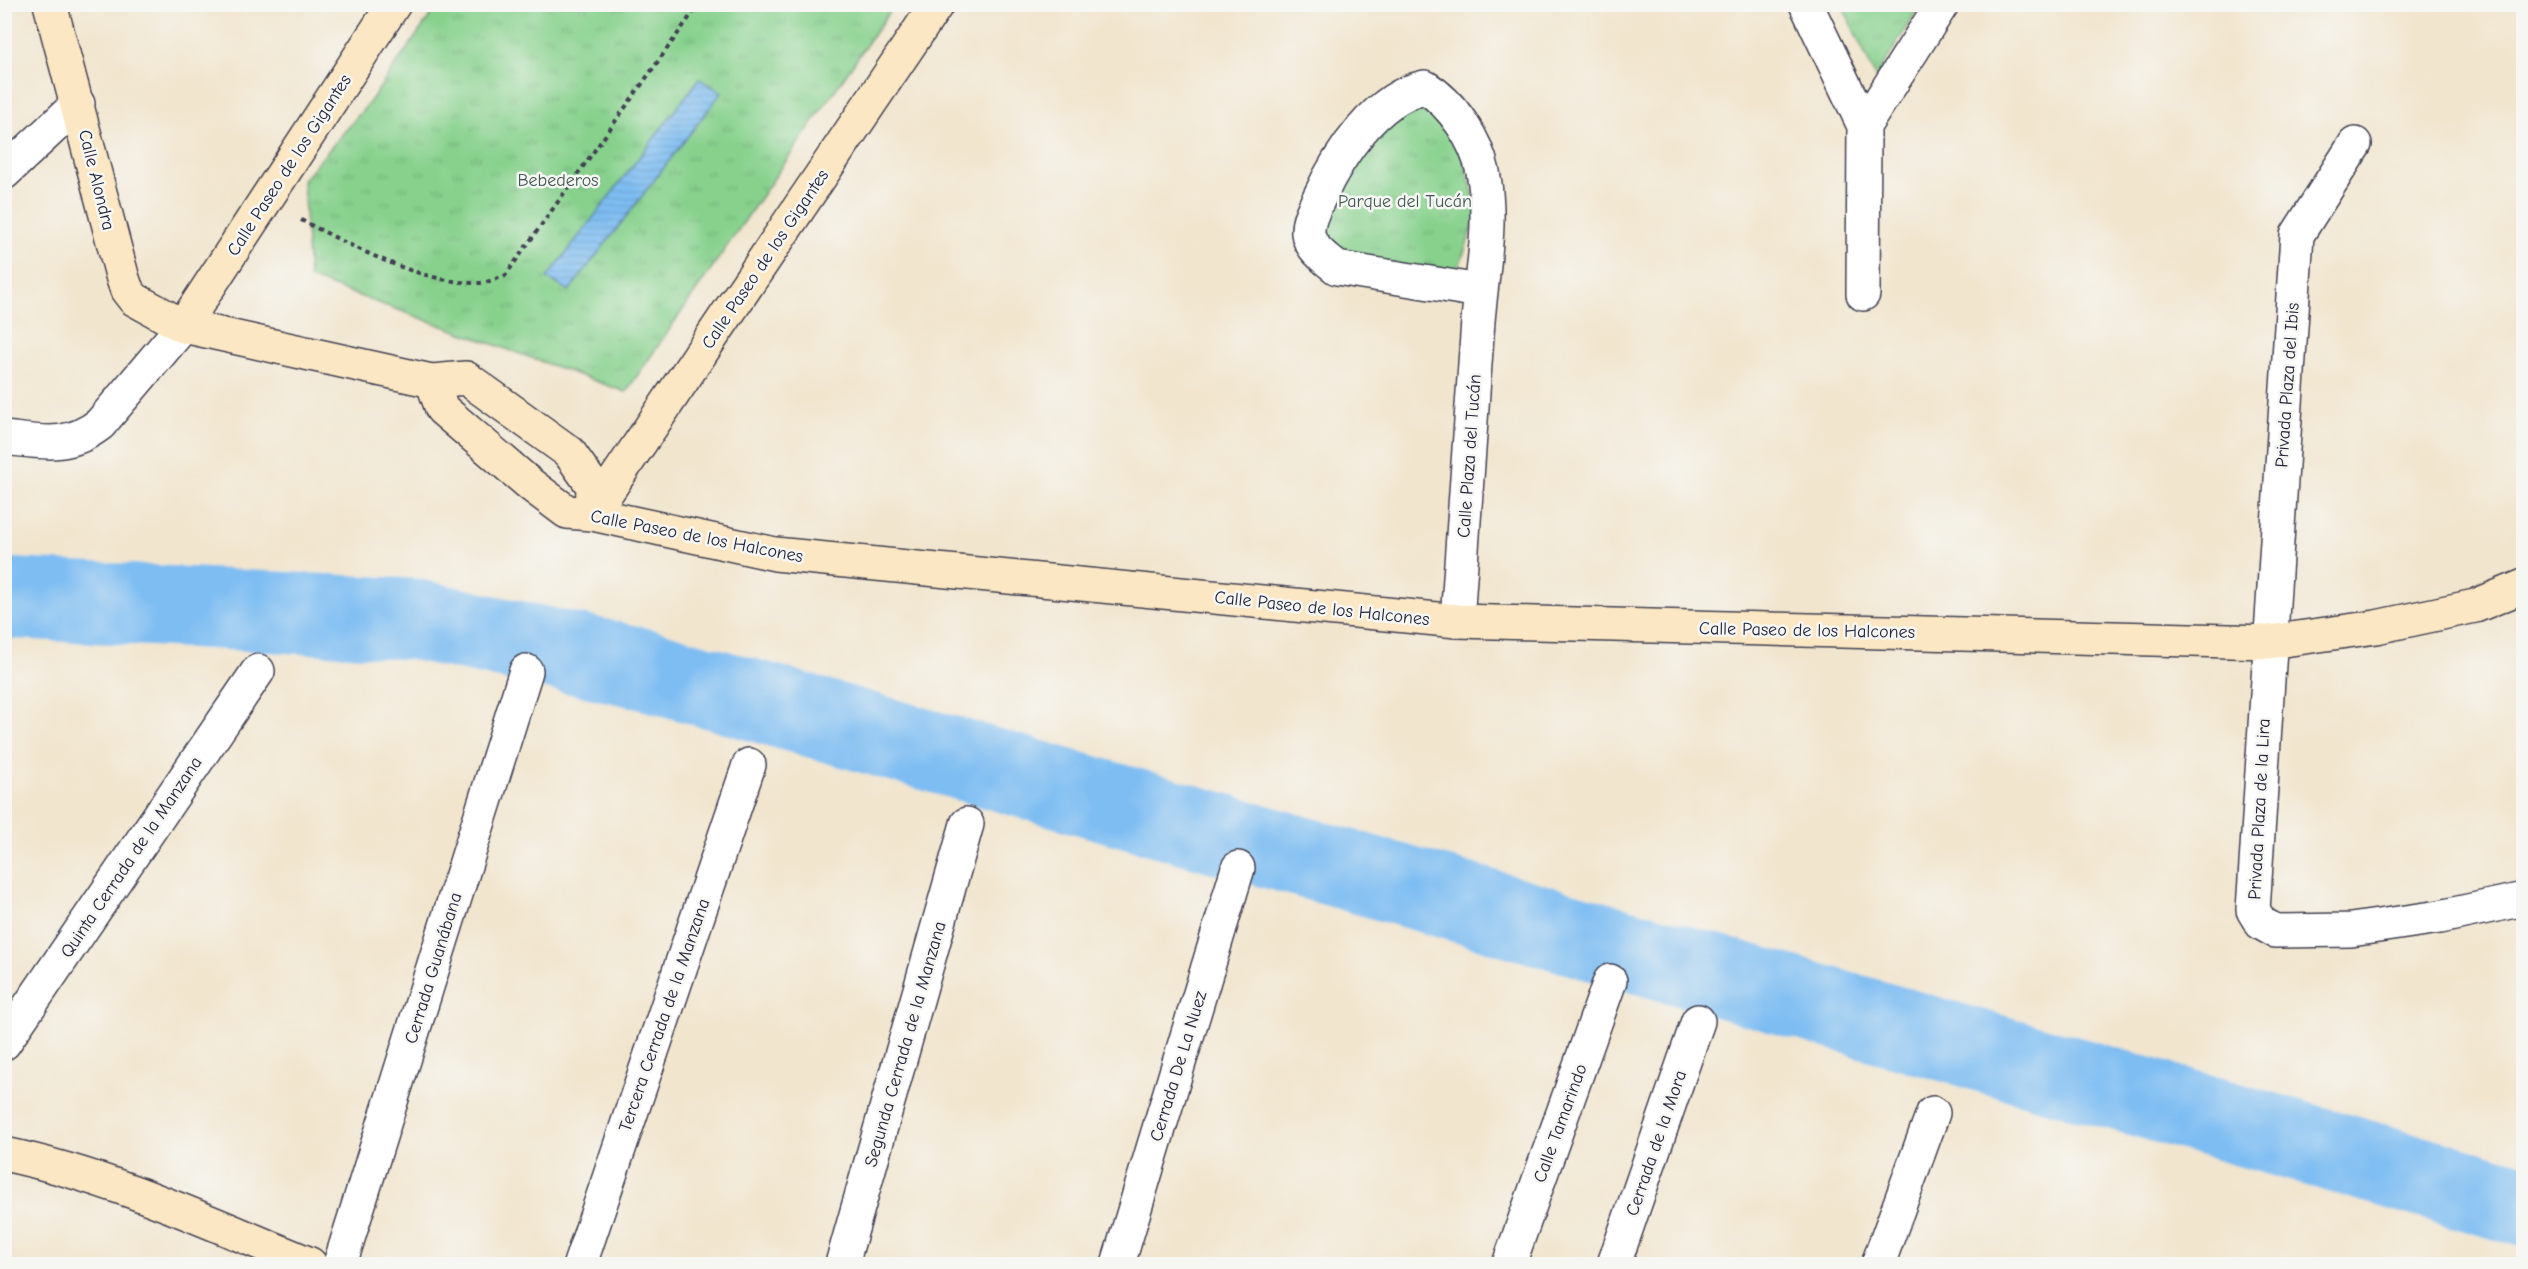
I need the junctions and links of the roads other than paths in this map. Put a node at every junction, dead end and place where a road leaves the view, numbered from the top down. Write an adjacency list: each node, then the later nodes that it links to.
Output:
1 (50, 4): 6 (street, Calle Alondra)
2 (394, 4): 12 (street, Calle Paseo de los Gigantes)
3 (937, 4): 15 (street, Calle Paseo de los Gigantes)
4 (1806, 4): 7 (street)
5 (1942, 4): 7 (street)
6 (78, 104): 9 (street); 12 (street, Calle Alondra)
7 (1864, 126): 11 (street)
8 (2355, 144): 18 (street, Privada Plaza del Ibis)
9 (4, 173)
10 (1480, 291): 10 (street, Calle Plaza del Tucán); 17 (street, Calle Plaza del Tucán)
11 (1863, 294)
12 (183, 326): 13 (street); 14 (street)
13 (432, 381): 15 (street, Calle Paseo de los Halcones); 15 (street)
14 (4, 438)
15 (592, 514): 17 (street, Calle Paseo de los Halcones)
16 (2523, 586): 18 (street, Calle Paseo de los Halcones)
17 (1457, 621): 18 (street, Calle Paseo de los Halcones)
18 (2269, 642): 24 (street, Privada Plaza de la Lira)
19 (526, 670): 31 (street, Cerrada Guanábana)
20 (258, 671): 27 (street, Quinta Cerrada de la Manzana)
21 (749, 765): 32 (street, Tercera Cerrada de la Manzana)
22 (967, 824): 33 (street, Segunda Cerrada de la Manzana)
23 (1238, 868): 34 (street, Cerrada De La Nuez)
24 (2523, 899)
25 (1610, 981): 35 (street, Calle Tamarindo)
26 (1698, 1021): 36 (street, Cerrada de la Mora)
27 (4, 1043)
28 (1933, 1113): 37 (street)
29 (4, 1154): 30 (street)
30 (310, 1264)
31 (340, 1264)
32 (580, 1264)
33 (842, 1264)
34 (1118, 1264)
35 (1509, 1264)
36 (1614, 1264)
37 (1878, 1264)

